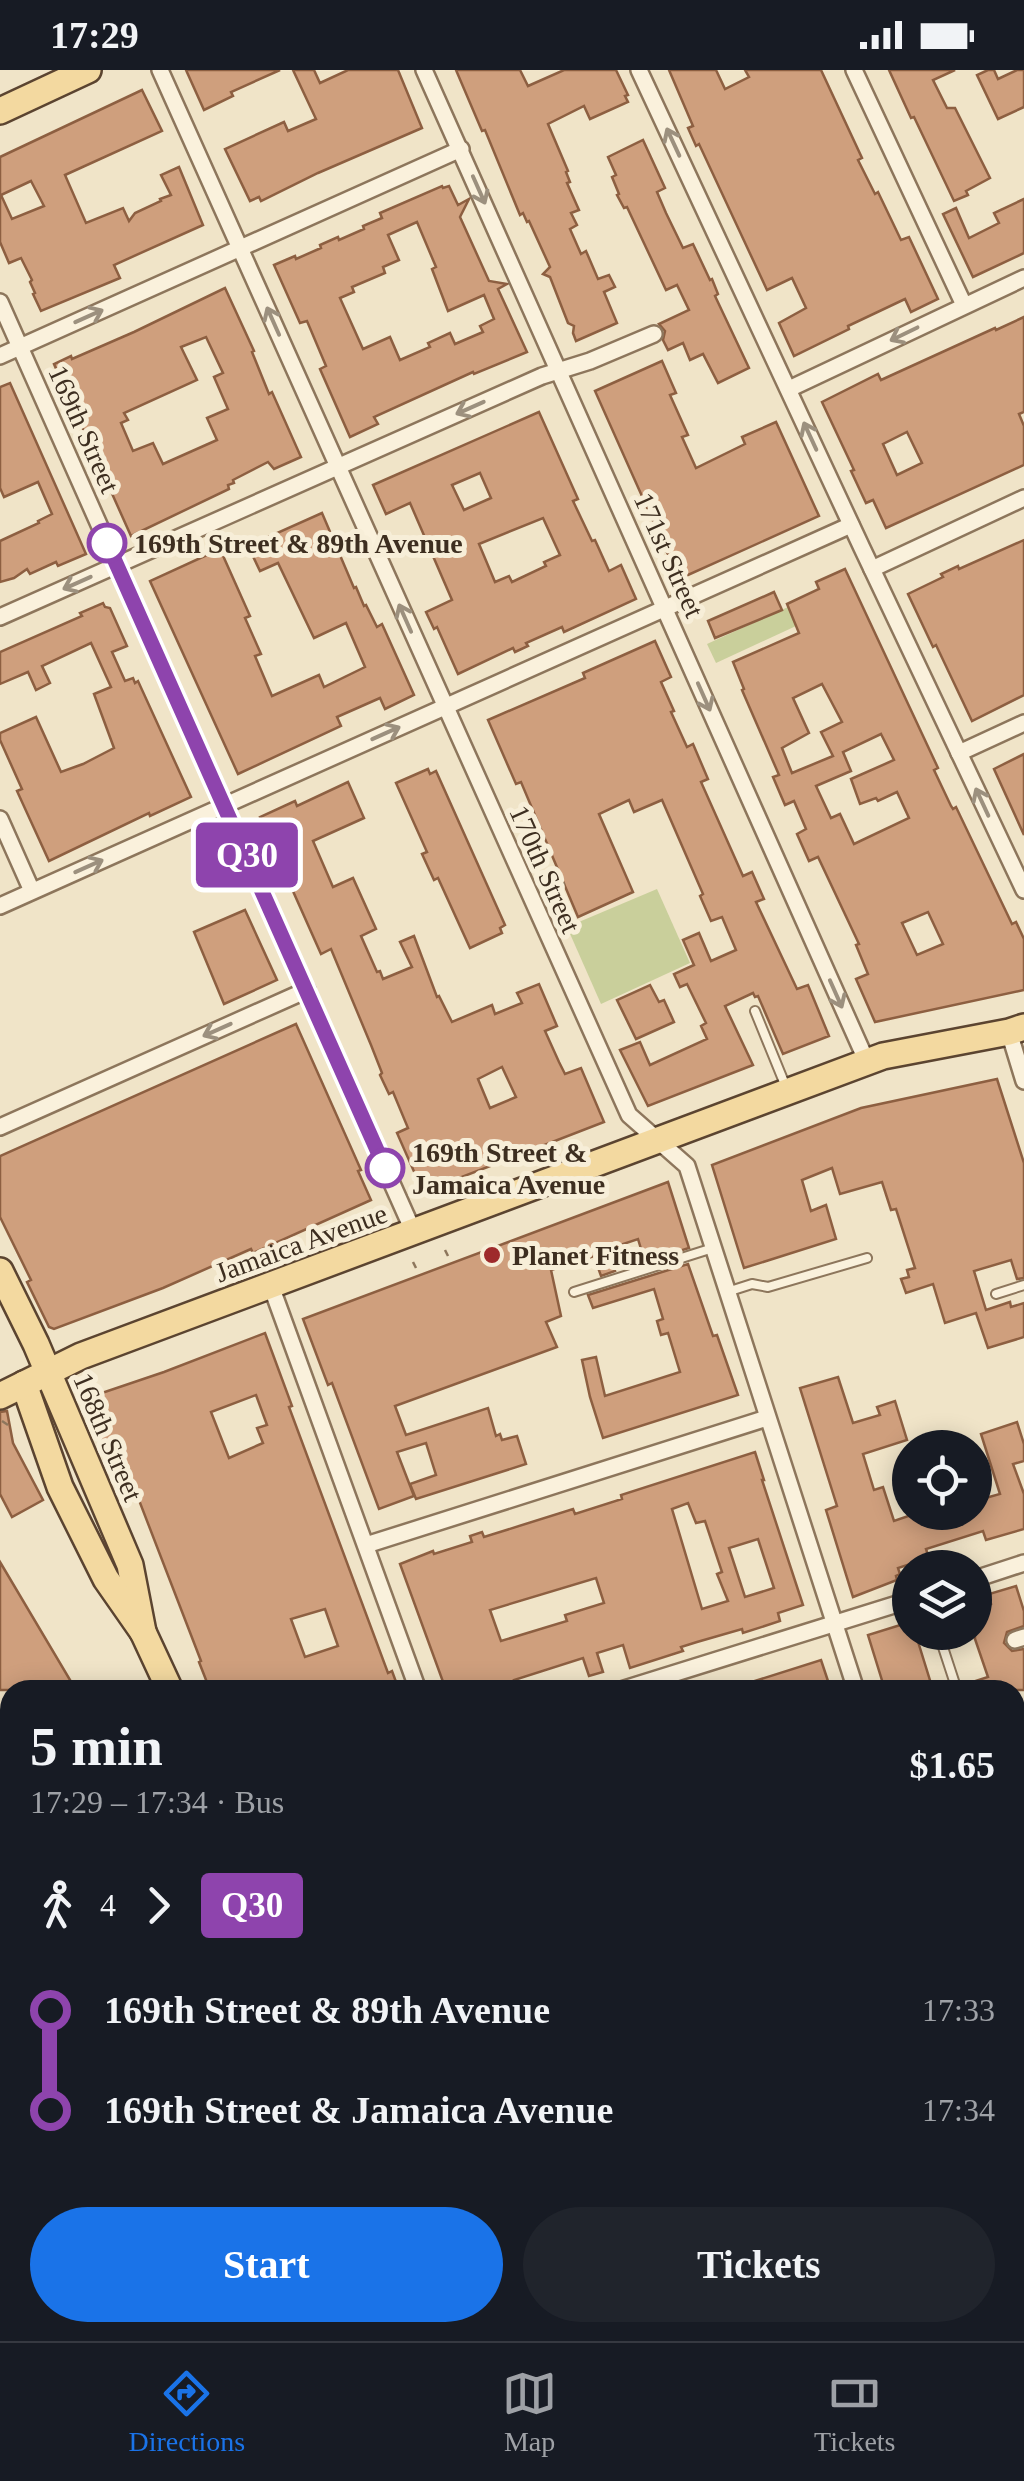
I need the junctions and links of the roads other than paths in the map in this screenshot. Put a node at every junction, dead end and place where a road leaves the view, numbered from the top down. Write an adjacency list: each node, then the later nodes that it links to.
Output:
1 (88, 70): 6 (main road)
2 (160, 70): 8 (street, 170th Street)
3 (424, 70): 7 (street, 171st Street)
4 (639, 70): 16 (street, one-way to 4)
5 (854, 70): 11 (street)
6 (0, 111)
7 (461, 150): 8 (street); 15 (street, 171st Street, one-way to 15)
8 (240, 248): 13 (street, one-way to 8); 17 (street, 170th Street, one-way to 8)
9 (1024, 278): 11 (street)
10 (0, 302): 13 (street, 169th Street)
11 (964, 306): 16 (street, one-way to 16)
12 (654, 334): 15 (street)
13 (20, 347): 14 (street); 20 (street, 169th Street)
14 (0, 356)
15 (560, 371): 17 (street, one-way to 17); 22 (street, 171st Street)
16 (789, 389): 19 (street, one-way to 16)
17 (338, 467): 20 (street); 24 (street, 170th Street, one-way to 17)
18 (1024, 498): 21 (street)
19 (851, 524): 21 (street); 22 (street)
20 (117, 565): 23 (street, one-way to 23); 27 (street, 169th Street)
21 (872, 569): 26 (street)
22 (665, 608): 24 (street); 37 (street, 171st Street, one-way to 37)
23 (0, 617)
24 (444, 707): 27 (street, one-way to 24); 41 (street, 170th Street)
25 (1024, 723): 26 (street)
26 (960, 753): 31 (street, one-way to 26)
27 (224, 806): 29 (street, 169th Street); 32 (street, one-way to 27)
28 (0, 819): 32 (street)
29 (249, 862): 30 (lane); 34 (street, 169th Street)
30 (207, 880)
31 (1024, 890)
32 (32, 891): 33 (street)
33 (0, 906)
34 (306, 990): 40 (street, one-way to 40); 42 (street, 169th Street)
35 (755, 1011): 39 (lane)
36 (1017, 1030): 37 (main road, Jamaica Avenue); 38 (street)
37 (866, 1062): 39 (main road, Jamaica Avenue)
38 (1024, 1082)
39 (788, 1092): 41 (main road, Jamaica Avenue)
40 (0, 1127)
41 (657, 1140): 42 (main road, Jamaica Avenue); 43 (street, 170th Street)
42 (414, 1233): 47 (main road, Jamaica Avenue)
43 (713, 1248): 48 (lane); 49 (street, 170th Street)
44 (867, 1258): 49 (lane)
45 (0, 1271): 51 (main road, 168th Street)
46 (1024, 1285): 50 (lane)
47 (271, 1286): 51 (main road, Jamaica Avenue); 55 (street)
48 (574, 1292)
49 (727, 1292): 54 (street, 170th Street)
50 (996, 1294)
51 (48, 1372): 52 (main road, Jamaica Avenue); 60 (main road, 168th Street)
52 (24, 1384): 53 (main road, Jamaica Avenue); 60 (main road, 168th Street)
53 (1, 1408)
54 (767, 1418): 55 (street); 59 (street, 170th Street)
55 (366, 1545): 63 (street)
56 (1023, 1567): 57 (street)
57 (992, 1575)
58 (892, 1606): 59 (street)
59 (835, 1623): 64 (street); 65 (street, 170th Street)
60 (143, 1632): 62 (main road, 168th Street)
61 (944, 1650): 66 (lane)
62 (165, 1680)
63 (414, 1680)
64 (653, 1680)
65 (853, 1680)
66 (955, 1680)

